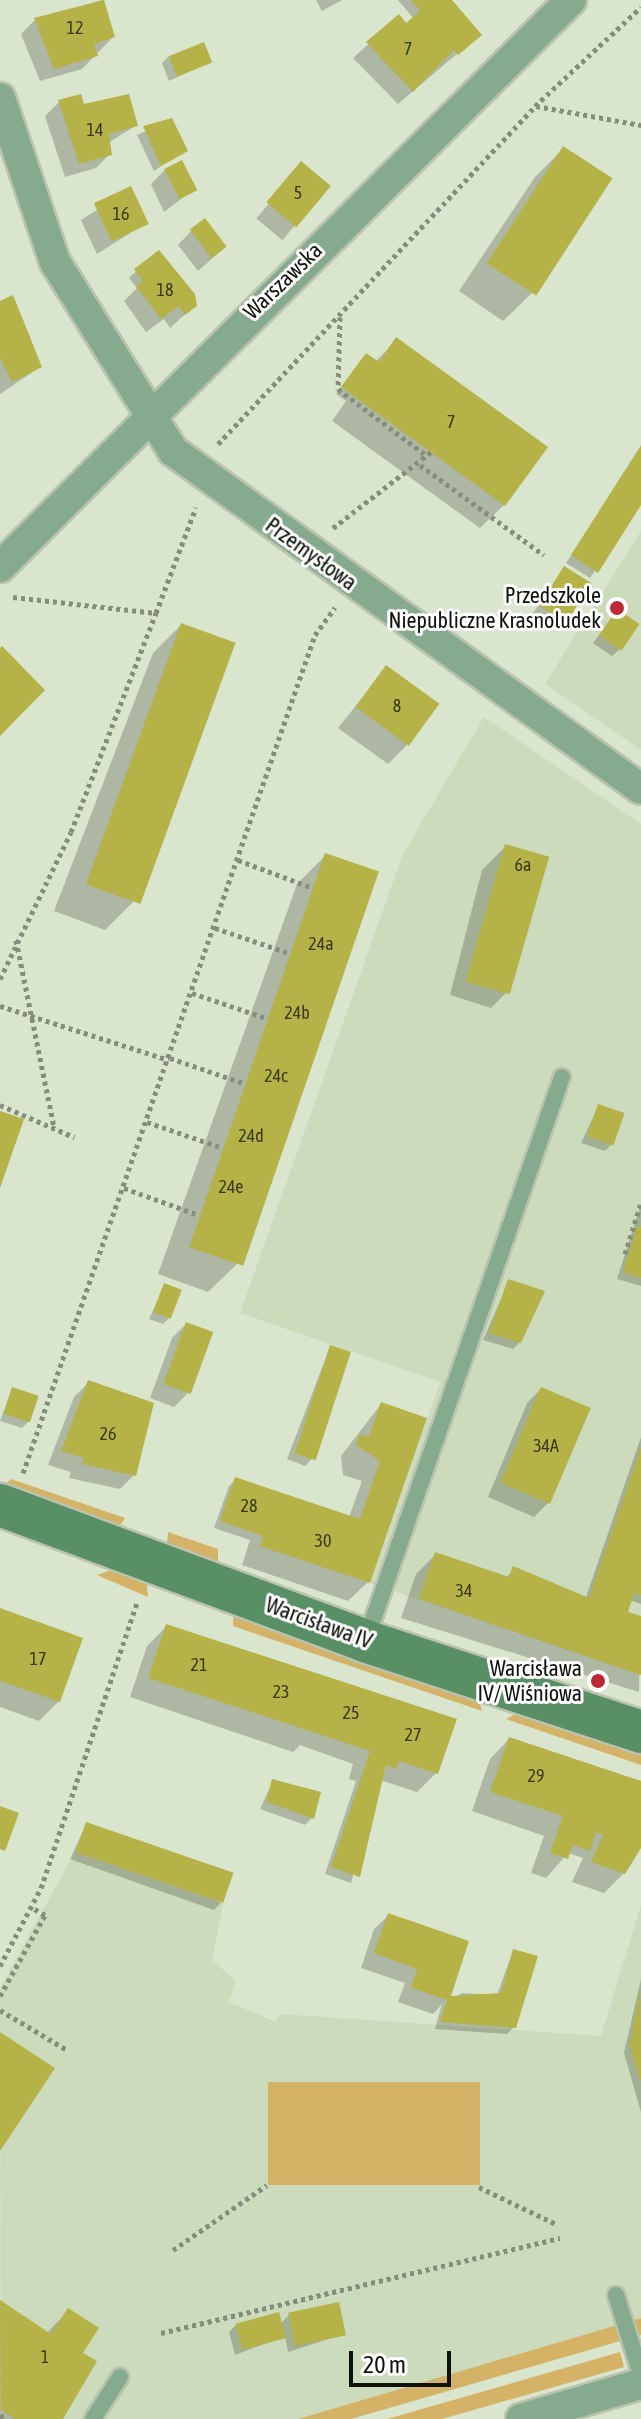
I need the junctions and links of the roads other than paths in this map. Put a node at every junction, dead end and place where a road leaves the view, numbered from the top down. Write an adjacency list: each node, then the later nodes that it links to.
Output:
1 (571, 0): 3 (street, Warszawska)
2 (0, 98): 3 (street, Przemysłowa)
3 (148, 419): 4 (street, Warszawska); 5 (street, Przemysłowa)
4 (0, 567)
5 (641, 789)
6 (562, 1077): 8 (lane)
7 (11, 1490): 8 (street, Warcisława IV)
8 (365, 1641): 9 (street, Warcisława IV)
9 (641, 1732)
10 (616, 2295): 11 (lane)
11 (641, 2375)
12 (120, 2377): 14 (lane)
13 (641, 2384): 15 (street)
14 (93, 2419)
15 (521, 2419)

